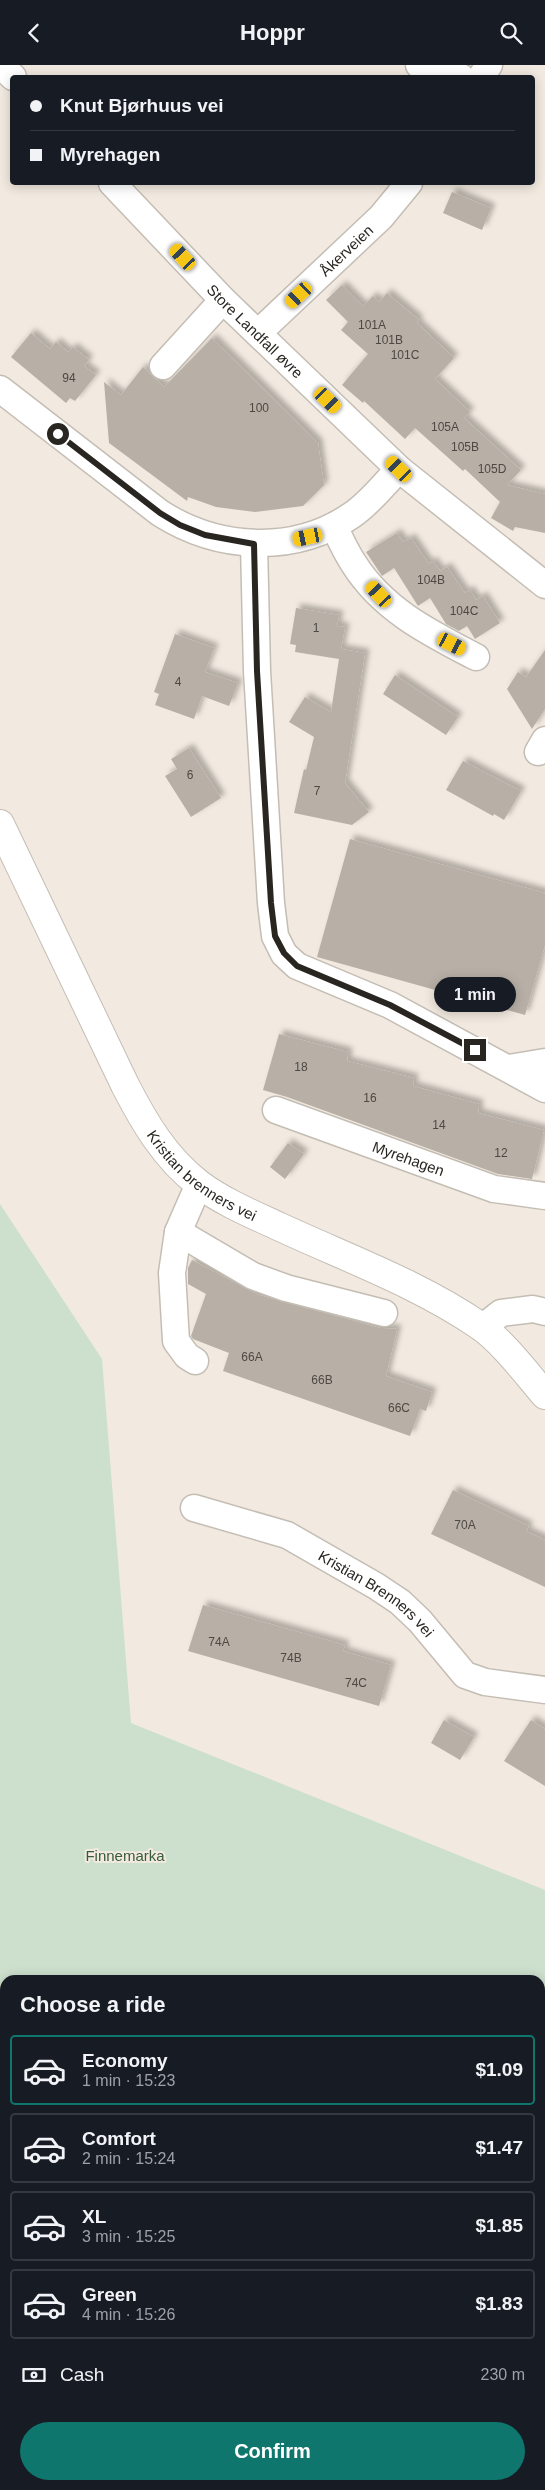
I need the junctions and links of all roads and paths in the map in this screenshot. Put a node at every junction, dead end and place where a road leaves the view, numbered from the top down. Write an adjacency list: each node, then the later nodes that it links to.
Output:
1 (1, 65): 3 (street)
2 (419, 65): 4 (street)
3 (11, 75)
4 (454, 75)
5 (114, 185): 7 (street, Store Landfall øvre)
6 (407, 185): 8 (street, Åkerveien)
7 (223, 300): 8 (street, Store Landfall øvre); 9 (street)
8 (258, 333): 11 (street, Store Landfall øvre)
9 (163, 367)
10 (0, 389): 13 (street)
11 (399, 469): 12 (street); 14 (street, Store Landfall øvre)
12 (334, 526): 13 (street); 15 (street)
13 (254, 544): 18 (street)
14 (545, 585)
15 (476, 657)
16 (0, 824): 21 (main road, Kristian brenners vei)
17 (545, 1062): 18 (street)
18 (509, 1068): 19 (street)
19 (545, 1089)
20 (276, 1110): 22 (street, Myrehagen)
21 (199, 1184): 23 (street); 26 (main road, Kristian brenners vei)
22 (545, 1196)
23 (178, 1232): 25 (street); 27 (street)
24 (545, 1312): 26 (street)
25 (384, 1313)
26 (482, 1328): 28 (main road, Kristian brenners vei)
27 (195, 1361)
28 (545, 1395)
29 (194, 1508): 30 (street, Kristian Brenners vei)
30 (545, 1690)

